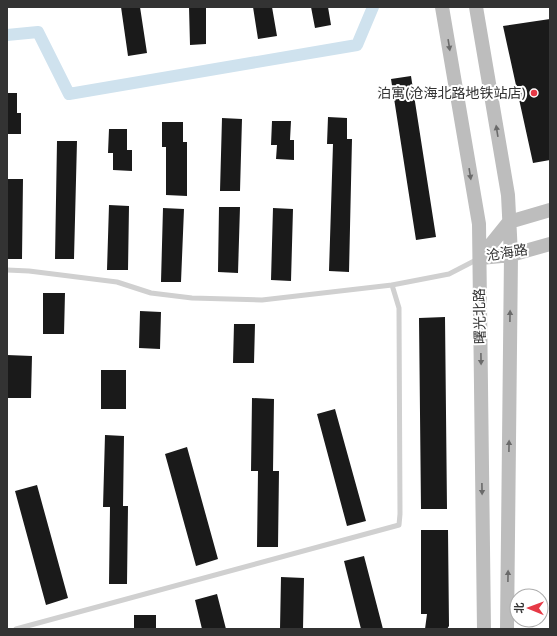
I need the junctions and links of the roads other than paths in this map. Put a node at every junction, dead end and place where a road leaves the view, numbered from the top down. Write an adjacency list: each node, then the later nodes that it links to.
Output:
1 (442, 7): 7 (main road, 曙光北路, one-way to 7)
2 (476, 7): 4 (main road, 曙光北路, one-way to 2)
3 (550, 210): 4 (main road)
4 (509, 222): 6 (main road, 曙光北路); 7 (main road, 沧海路)
5 (550, 244): 6 (main road, 沧海路)
6 (510, 254): 7 (main road, 沧海路); 12 (main road, 曙光北路, one-way to 6)
7 (480, 258): 9 (lane); 11 (main road, 曙光北路, one-way to 11)
8 (7, 270): 9 (lane)
9 (392, 286): 10 (lane)
10 (16, 629)
11 (484, 629)
12 (507, 629)

